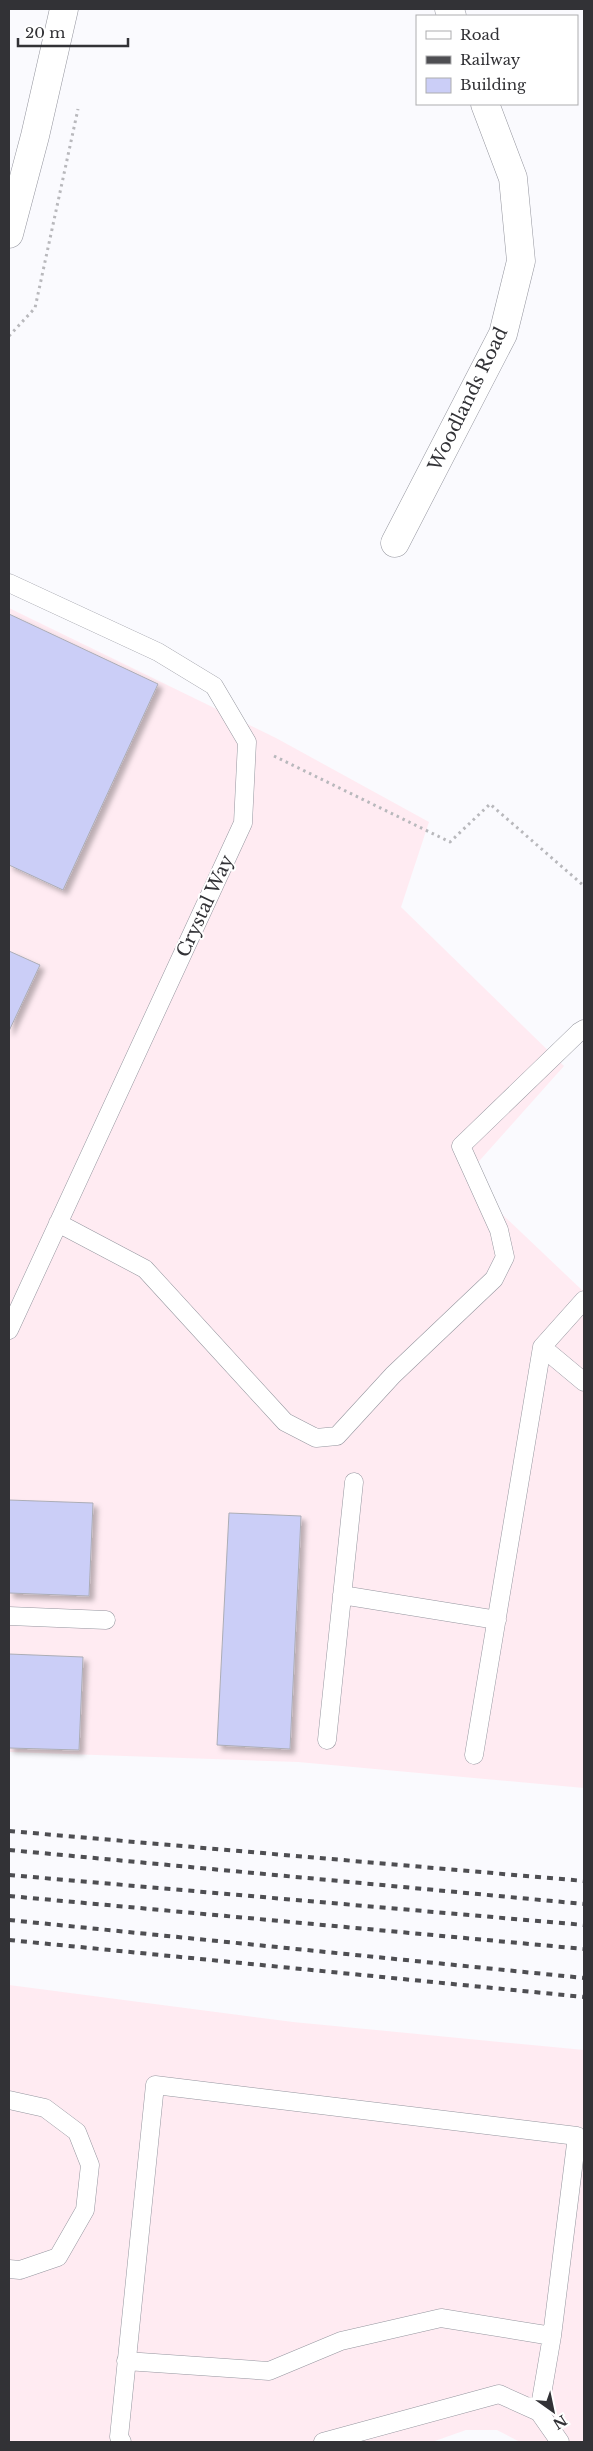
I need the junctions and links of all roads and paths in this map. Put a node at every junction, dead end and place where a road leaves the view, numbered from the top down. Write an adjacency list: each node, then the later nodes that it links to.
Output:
1 (64, 9): 4 (street)
2 (79, 105): 5 (path)
3 (485, 105): 6 (street, Woodlands Road)
4 (9, 234)
5 (9, 336)
6 (395, 543)
7 (9, 582): 8 (lane)
8 (247, 742): 9 (path); 11 (lane, Crystal Way)
9 (584, 886)
10 (584, 1030): 11 (lane)
11 (58, 1223): 13 (lane, Crystal Way)
12 (584, 1300): 14 (lane)
13 (9, 1330)
14 (542, 1347): 15 (lane); 20 (lane)
15 (584, 1382)
16 (354, 1482): 17 (lane)
17 (342, 1594): 20 (lane); 21 (lane)
18 (9, 1616): 19 (lane)
19 (106, 1620)
20 (497, 1620): 22 (lane)
21 (327, 1740)
22 (474, 1755)
23 (9, 2100): 24 (lane)
24 (9, 2270)
25 (552, 2336): 26 (lane); 26 (lane); 27 (lane)
26 (126, 2361): 28 (lane)
27 (539, 2412): 29 (lane); 30 (lane)
28 (122, 2442)
29 (323, 2442)
30 (560, 2442)

